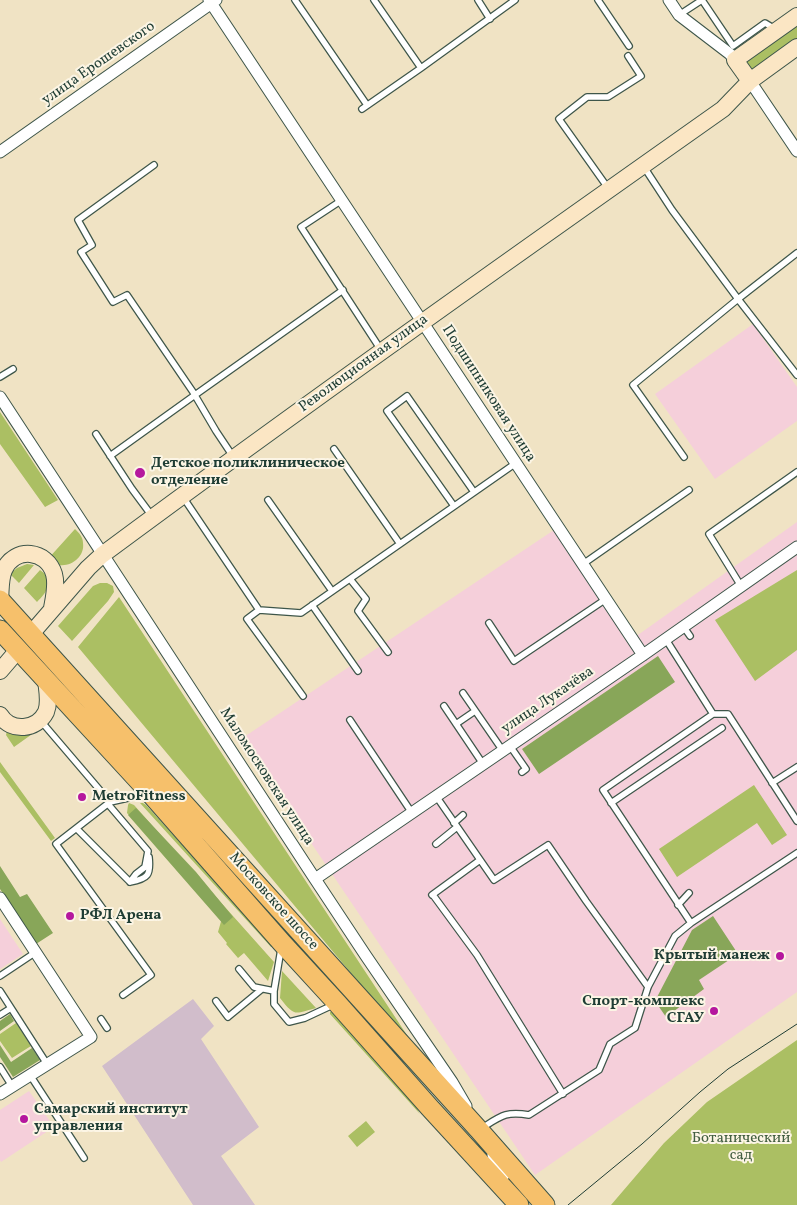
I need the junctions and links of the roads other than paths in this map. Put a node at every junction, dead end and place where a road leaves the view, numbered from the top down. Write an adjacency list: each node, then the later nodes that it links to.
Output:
1 (296, 0): 19 (lane)
2 (374, 0): 17 (lane)
3 (478, 0): 11 (lane)
4 (515, 0): 11 (lane)
5 (598, 0): 13 (lane)
6 (668, 0): 9 (street)
7 (702, 0): 9 (lane); 12 (lane)
8 (212, 1): 22 (street, улица Ерошевского); 26 (street, Подшипниковая улица)
9 (679, 15): 16 (street)
10 (797, 16): 12 (main road)
11 (490, 19): 17 (lane)
12 (776, 30): 16 (main road)
13 (629, 46)
14 (797, 46): 18 (main road, Революционная улица)
15 (628, 56): 25 (lane)
16 (735, 60): 18 (main road)
17 (421, 68): 19 (lane)
18 (750, 81): 21 (street); 24 (main road, Революционная улица)
19 (367, 105): 20 (lane)
20 (362, 109)
21 (797, 150)
22 (0, 152)
23 (154, 165): 35 (lane)
24 (643, 166): 25 (main road, Революционная улица); 29 (lane)
25 (610, 190): 30 (main road, Революционная улица)
26 (342, 200): 28 (lane); 30 (street, Подшипниковая улица)
27 (797, 253): 29 (lane)
28 (343, 290): 31 (lane); 35 (lane)
29 (738, 299): 33 (lane); 40 (lane)
30 (423, 322): 31 (main road, Революционная улица); 42 (street, Подшипниковая улица)
31 (382, 352): 41 (main road, Революционная улица)
32 (13, 369): 34 (lane)
33 (797, 375)
34 (0, 377)
35 (194, 394): 39 (lane); 41 (lane)
36 (0, 397): 52 (street, Маломосковская улица)
37 (96, 434): 39 (lane)
38 (334, 449): 50 (lane)
39 (110, 456): 49 (lane)
40 (684, 457)
41 (234, 458): 46 (main road, Революционная улица)
42 (516, 463): 45 (lane); 53 (street, Подшипниковая улица)
43 (797, 472): 55 (lane)
44 (689, 490): 53 (lane)
45 (474, 492): 48 (lane); 48 (lane)
46 (182, 496): 49 (main road, Революционная улица); 60 (lane)
47 (268, 500): 56 (lane)
48 (454, 506): 50 (lane)
49 (153, 518): 52 (main road, Революционная улица)
50 (400, 544): 54 (lane)
51 (797, 547): 55 (street, улица Лукачёва)
52 (102, 555): 59 (main road, Революционная улица); 99 (street, Маломосковская улица)
53 (583, 564): 57 (street, Подшипниковая улица)
54 (350, 579): 56 (lane); 67 (lane)
55 (742, 586): 63 (street, улица Лукачёва)
56 (332, 591): 58 (lane)
57 (606, 599): 62 (lane); 68 (street, Подшипниковая улица)
58 (312, 605): 60 (lane); 70 (lane)
59 (52, 608): 61 (main road); 66 (main road, Революционная улица)
60 (259, 610): 73 (lane)
61 (0, 613): 66 (main road, Московское шоссе)
62 (489, 623)
63 (683, 626): 64 (lane); 65 (street, улица Лукачёва)
64 (690, 636)
65 (665, 638): 68 (street, улица Лукачёва); 76 (lane)
66 (24, 642): 69 (main road, Революционная улица); 71 (main road, Московское шоссе); 125 (main road, Московское шоссе)
67 (388, 652)
68 (643, 655): 82 (street, улица Лукачёва)
69 (0, 671)
70 (358, 671)
71 (45, 673): 78 (main road); 87 (main road, Московское шоссе)
72 (463, 693): 75 (lane)
73 (303, 696)
74 (444, 706): 80 (lane)
75 (475, 711): 80 (lane); 82 (lane)
76 (713, 714): 86 (lane); 89 (lane)
77 (0, 716): 78 (main road)
78 (40, 720): 90 (lane)
79 (350, 720): 91 (lane)
80 (456, 724): 83 (lane)
81 (722, 728): 89 (lane)
82 (506, 748): 83 (street, улица Лукачёва); 85 (lane)
83 (483, 764): 88 (street, улица Лукачёва)
84 (797, 766): 86 (lane)
85 (522, 772)
86 (772, 783): 93 (lane)
87 (155, 792): 90 (lane); 104 (main road, Московское шоссе)
88 (436, 796): 91 (street, улица Лукачёва); 94 (lane)
89 (611, 802): 102 (lane)
90 (109, 803): 95 (lane); 95 (lane)
91 (412, 813): 99 (street, улица Лукачёва)
92 (463, 816): 94 (lane)
93 (797, 821)
94 (456, 825): 96 (lane); 98 (lane)
95 (77, 829): 112 (lane)
96 (436, 844)
97 (797, 853): 103 (lane)
98 (480, 860): 108 (lane); 124 (lane)
99 (315, 879): 125 (street, Маломосковская улица)
100 (689, 893): 102 (lane)
101 (0, 898): 105 (street)
102 (678, 905): 103 (lane)
103 (691, 923): 108 (lane)
104 (283, 937): 111 (lane); 114 (main road, Московское шоссе)
105 (36, 952): 107 (lane); 119 (street)
106 (239, 969): 109 (lane)
107 (0, 976)
108 (648, 987): 124 (lane)
109 (262, 989): 111 (lane); 113 (lane)
110 (0, 991): 115 (lane)
111 (274, 991): 114 (lane)
112 (124, 995)
113 (216, 1001)
114 (341, 1001): 127 (main road, Московское шоссе); 128 (main road, Московское шоссе)
115 (11, 1008): 116 (lane); 119 (lane)
116 (0, 1015)
117 (101, 1019): 118 (lane)
118 (107, 1028)
119 (47, 1064): 121 (street)
120 (0, 1067): 122 (lane)
121 (30, 1075): 122 (street); 126 (lane)
122 (12, 1086): 123 (street)
123 (0, 1094)
124 (563, 1094): 125 (lane)
125 (479, 1130): 127 (street, Маломосковская улица); 130 (main road, Московское шоссе)
126 (84, 1158)
127 (504, 1175): 129 (main road, Московское шоссе)
128 (519, 1205)
129 (531, 1205)
130 (545, 1205)

